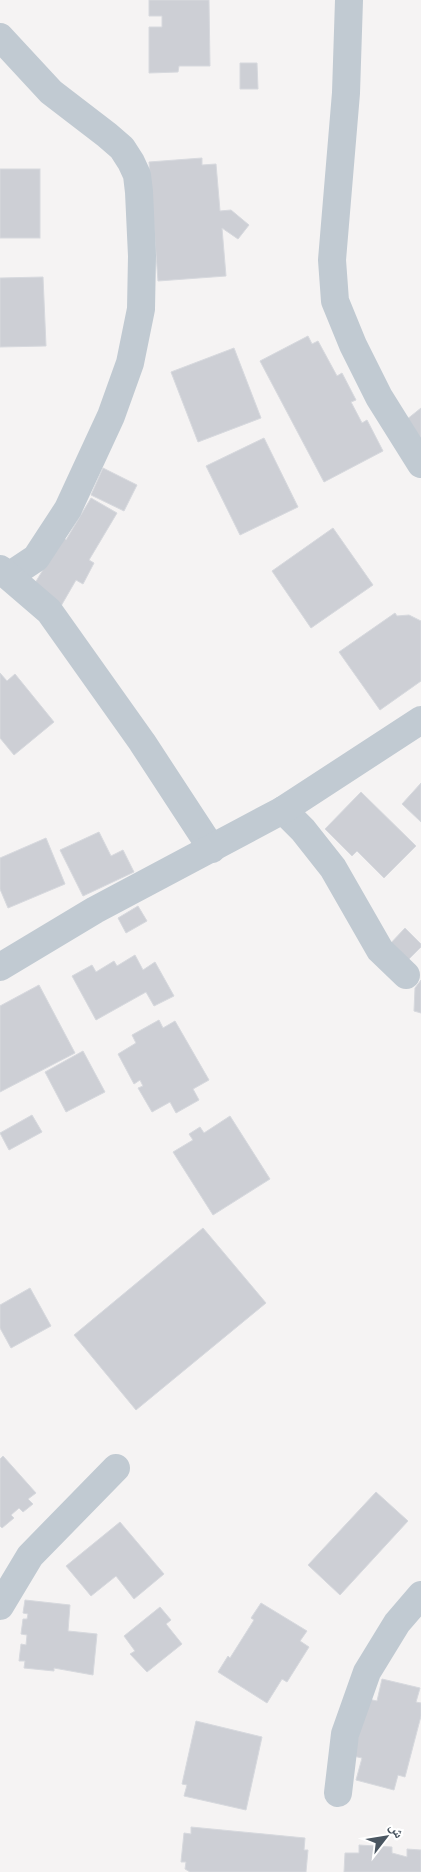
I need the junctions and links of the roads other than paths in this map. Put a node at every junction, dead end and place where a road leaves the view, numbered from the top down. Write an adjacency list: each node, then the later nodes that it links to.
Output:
1 (349, 0): 3 (street)
2 (0, 37): 4 (street)
3 (421, 464)
4 (5, 572): 7 (street)
5 (421, 720): 6 (street)
6 (283, 810): 7 (street); 9 (street)
7 (212, 849): 8 (street)
8 (0, 967)
9 (406, 975)
10 (116, 1468): 12 (street)
11 (421, 1595): 13 (street)
12 (0, 1606)
13 (338, 1793)

